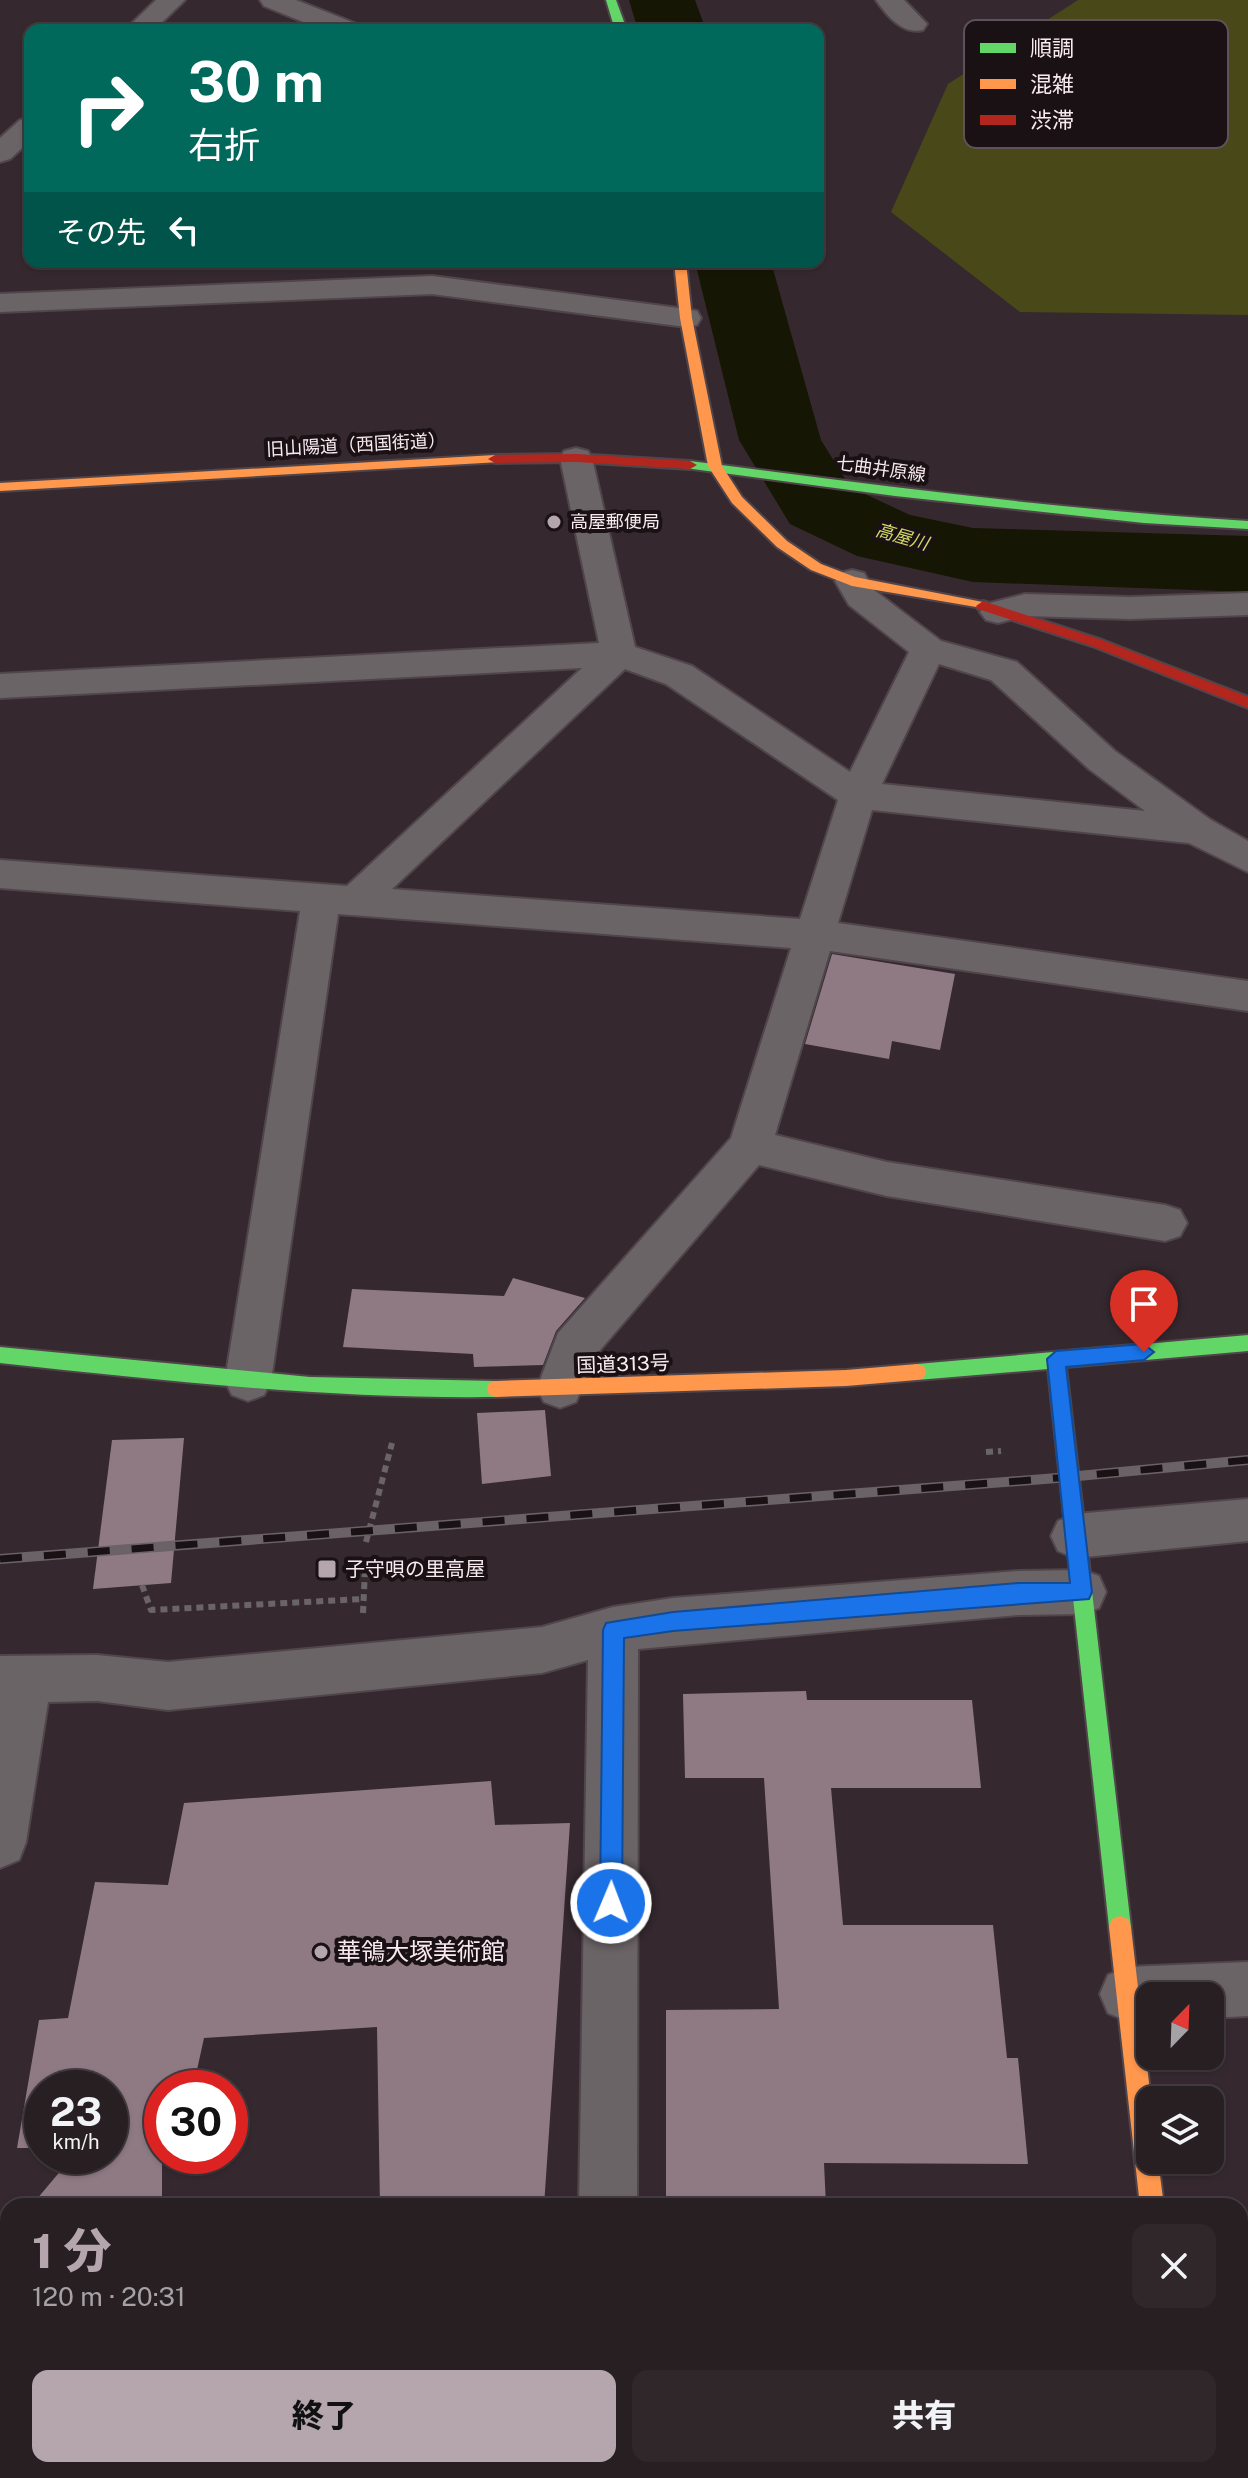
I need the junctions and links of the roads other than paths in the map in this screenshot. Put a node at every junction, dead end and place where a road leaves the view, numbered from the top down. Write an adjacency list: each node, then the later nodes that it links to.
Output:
1 (172, 0): 5 (street)
2 (273, 0): 6 (street)
3 (611, 0): 7 (main road)
4 (889, 0): 8 (street)
5 (145, 24)
6 (332, 24)
7 (619, 24)
8 (914, 24)
9 (24, 131): 10 (street)
10 (0, 153)
11 (681, 268): 13 (main road)
12 (0, 303): 13 (street)
13 (686, 318): 15 (main road)
14 (576, 458): 15 (main road, 旧山陽道（西国街道）); 16 (main road, 旧山陽道（西国街道）); 22 (street)
15 (715, 466): 17 (main road, 七曲井原線); 18 (main road)
16 (0, 487)
17 (1248, 525)
18 (852, 581): 20 (main road); 21 (street)
19 (1248, 604): 20 (street)
20 (998, 612): 24 (main road)
21 (928, 649): 25 (street); 26 (street)
22 (619, 654): 23 (street); 25 (street); 29 (street)
23 (0, 686)
24 (1248, 703)
25 (858, 795): 26 (street); 30 (street)
26 (1197, 830): 27 (street)
27 (1248, 858)
28 (0, 874): 29 (street)
29 (339, 899): 30 (street); 37 (street)
30 (818, 935): 31 (street); 32 (street)
31 (1248, 996)
32 (750, 1146): 33 (street); 38 (street)
33 (1165, 1223)
34 (1248, 1343): 36 (main road, 国道313号)
35 (0, 1355): 37 (main road, 国道313号)
36 (1056, 1359): 38 (main road, 国道313号); 40 (main road)
37 (248, 1381): 38 (main road, 国道313号)
38 (560, 1388)
39 (1248, 1520): 40 (street)
40 (1075, 1536): 41 (main road)
41 (1082, 1592): 42 (street); 46 (main road)
42 (613, 1630): 43 (street); 47 (street)
43 (13, 1679): 44 (street)
44 (0, 1842)
45 (1248, 1989): 46 (street)
46 (1127, 1994): 48 (main road)
47 (608, 2198)
48 (1151, 2198)

